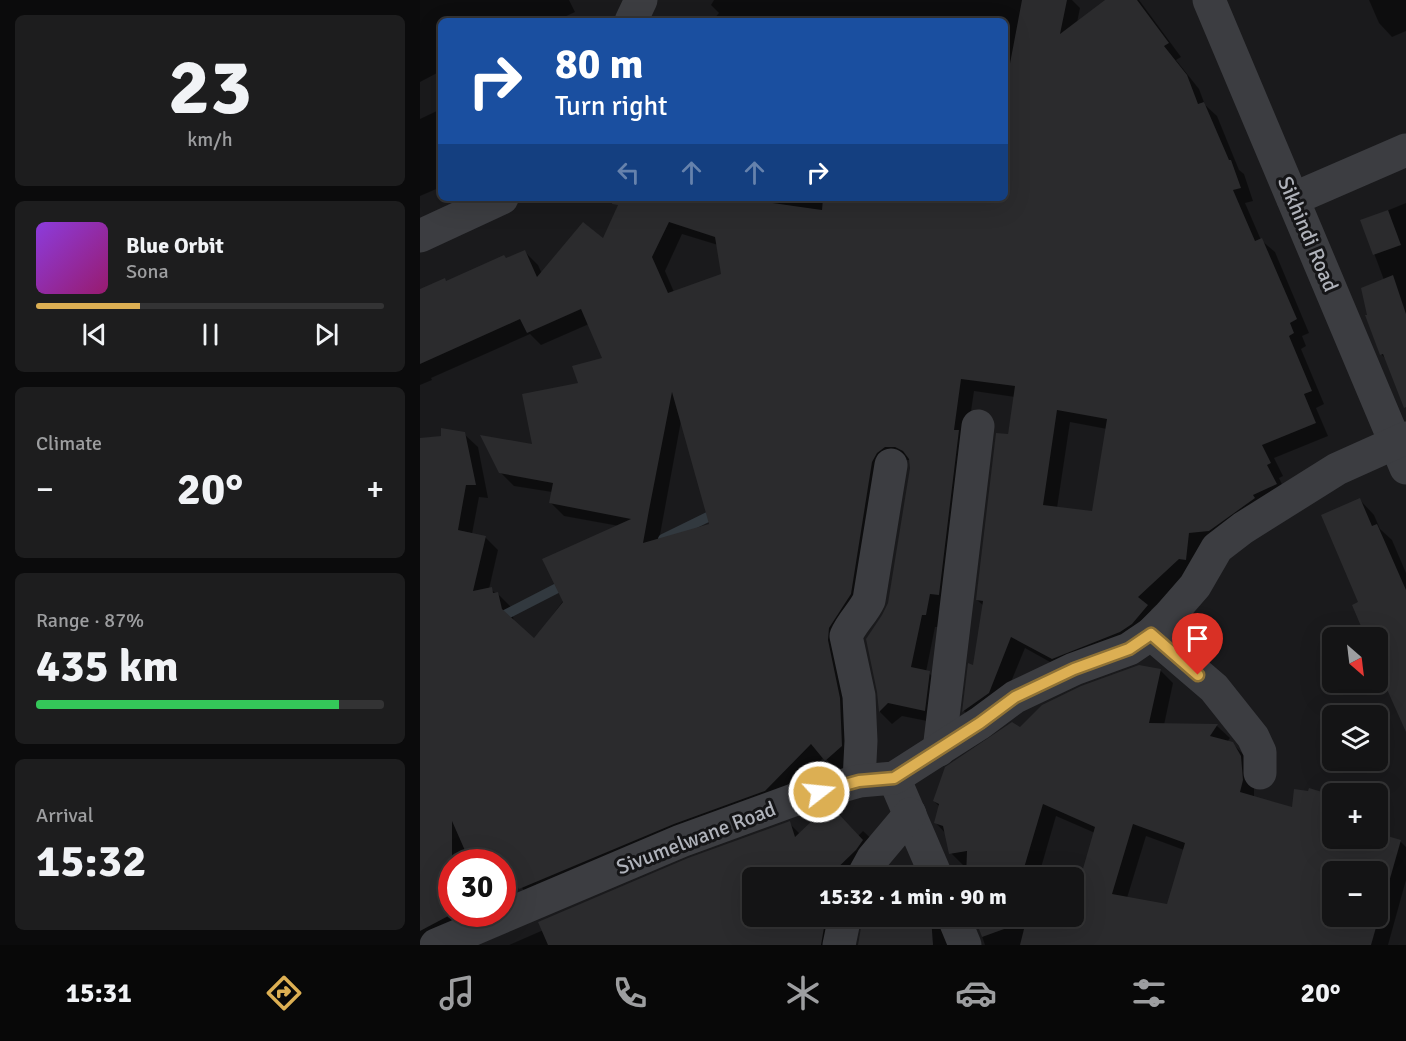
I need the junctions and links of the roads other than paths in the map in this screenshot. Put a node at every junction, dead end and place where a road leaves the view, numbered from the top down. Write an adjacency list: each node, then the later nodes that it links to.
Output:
1 (641, 0): 3 (street)
2 (1209, 0): 5 (street, Sikhindi Road)
3 (632, 18)
4 (1406, 150): 5 (street)
5 (1293, 199): 9 (street, Sikhindi Road)
6 (496, 201): 7 (street)
7 (420, 237)
8 (978, 426): 12 (street)
9 (1402, 449): 11 (street, Sivumelwane Road)
10 (891, 465): 15 (street)
11 (1151, 634): 12 (street, Sivumelwane Road); 13 (street)
12 (939, 750): 14 (street, Sivumelwane Road)
13 (1260, 773)
14 (894, 778): 15 (street, Sivumelwane Road); 16 (street)
15 (859, 781): 21 (street, Sivumelwane Road)
16 (910, 814): 17 (street); 18 (street)
17 (868, 867)
18 (932, 867)
19 (843, 927): 22 (street)
20 (958, 927): 23 (street)
21 (436, 945)
22 (839, 945)
23 (965, 945)

